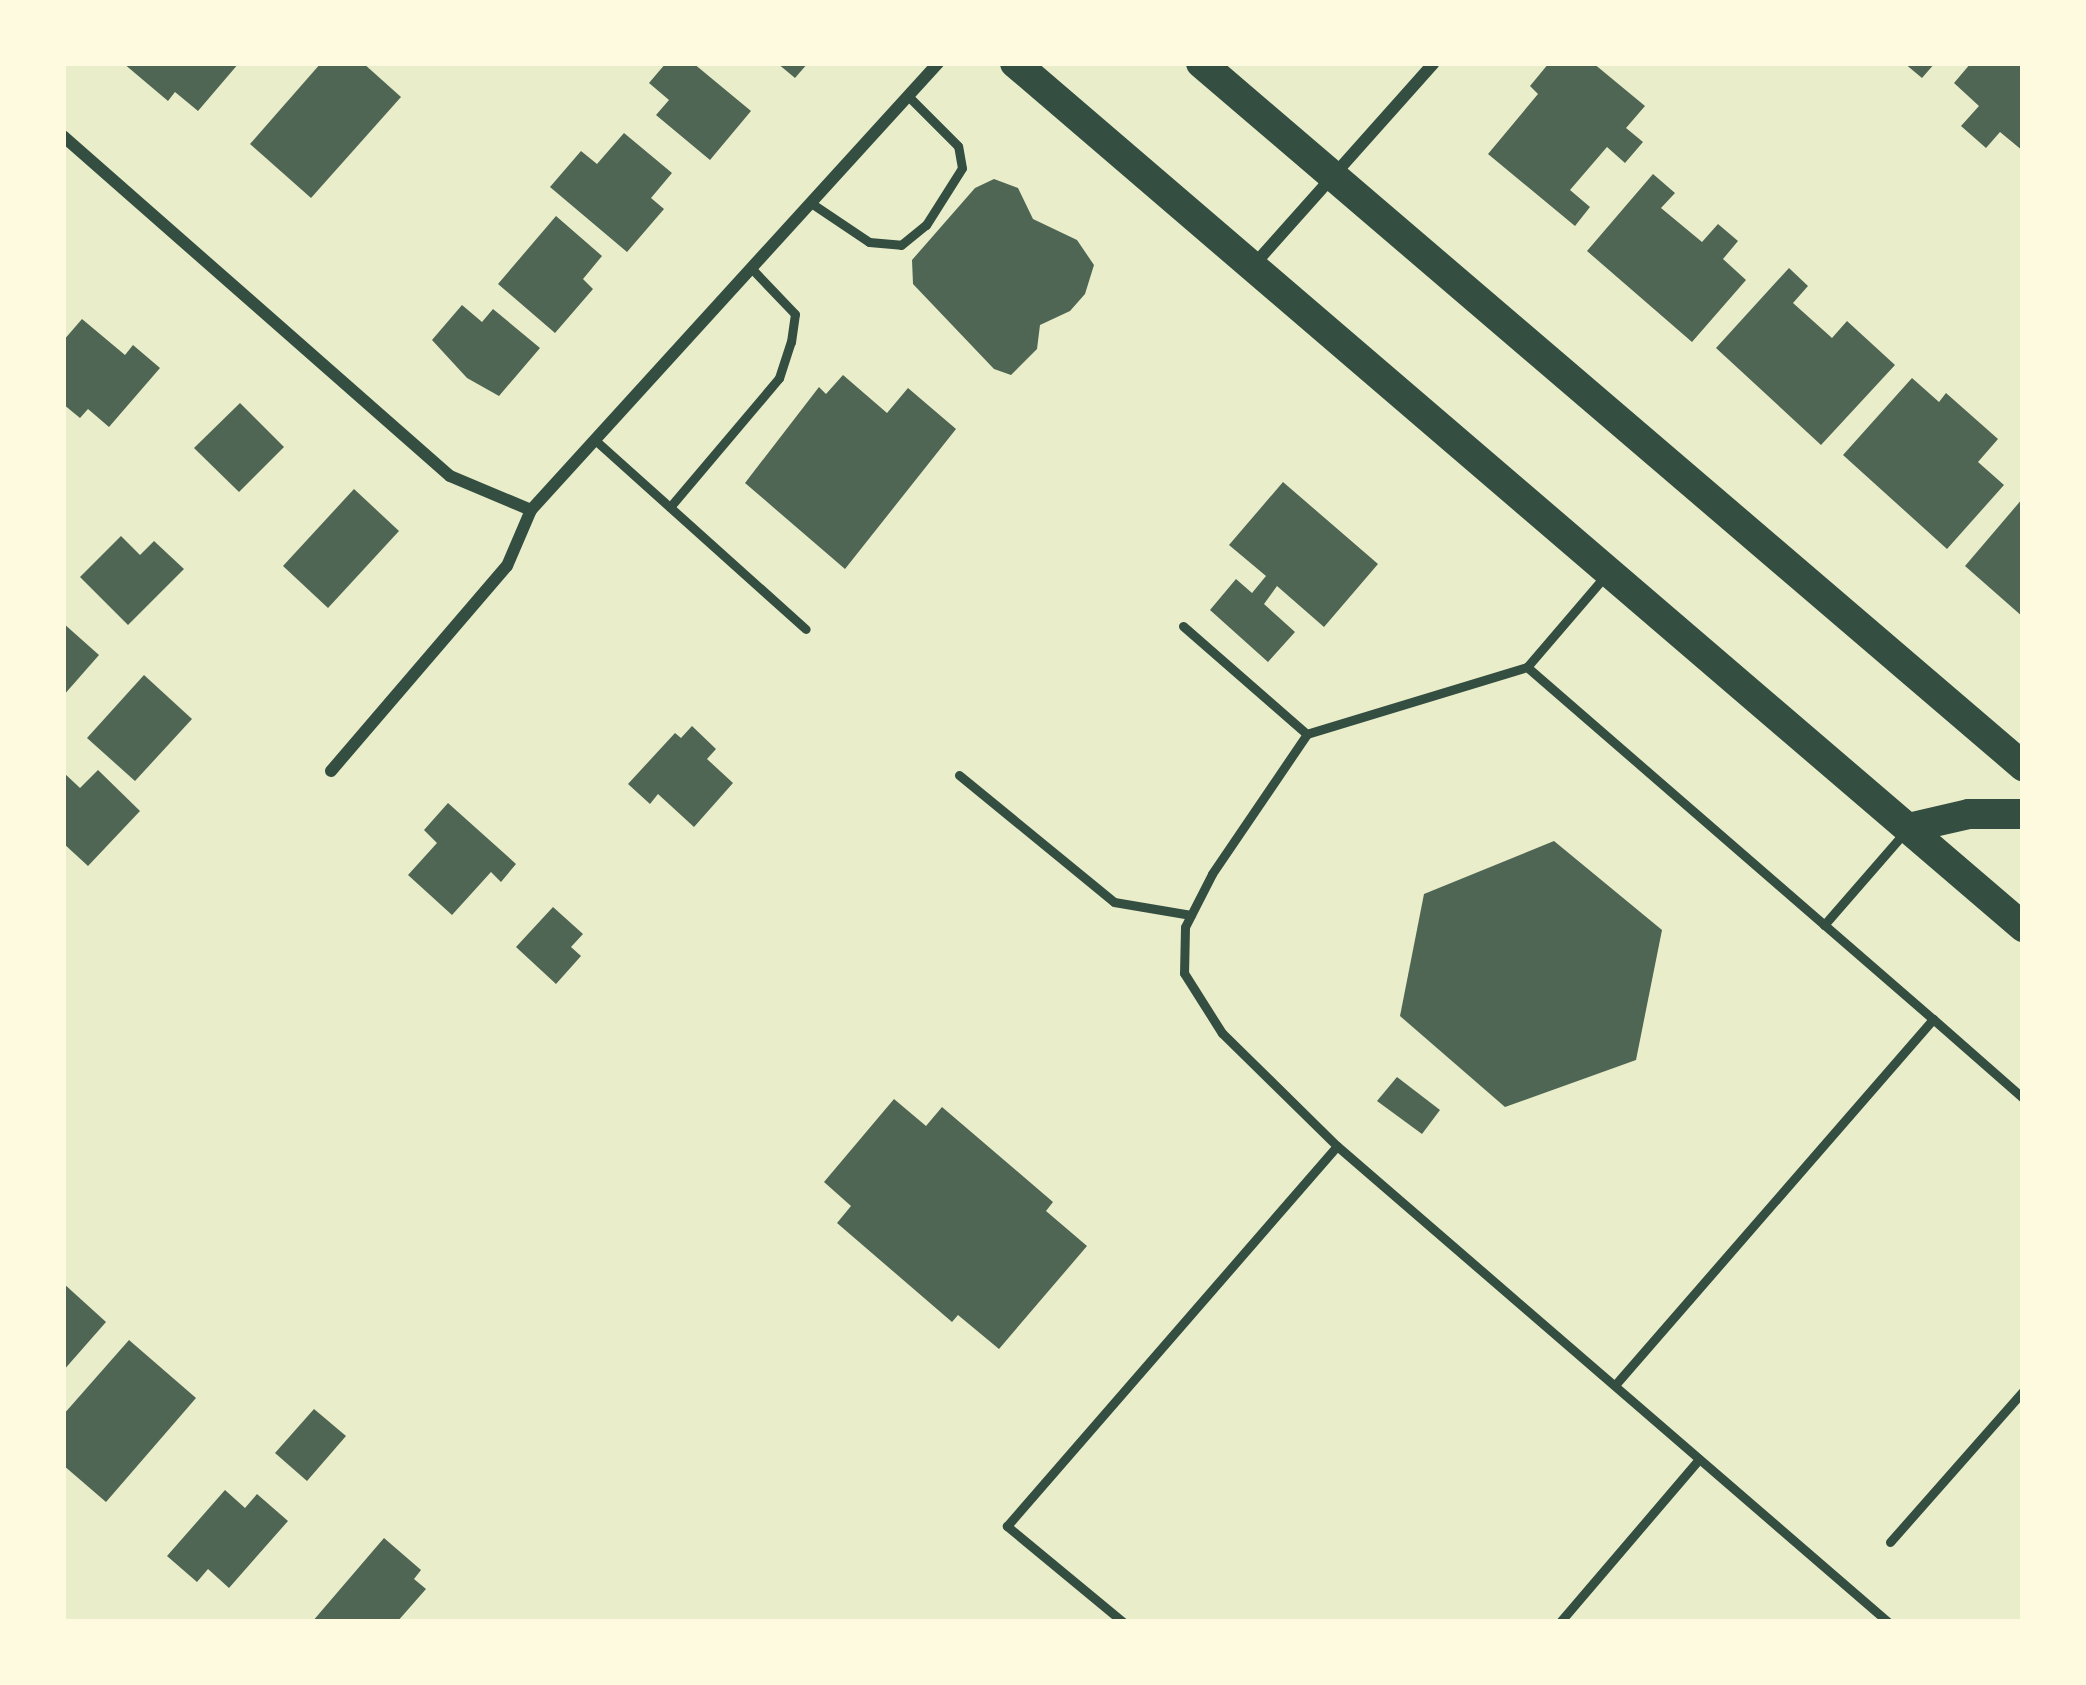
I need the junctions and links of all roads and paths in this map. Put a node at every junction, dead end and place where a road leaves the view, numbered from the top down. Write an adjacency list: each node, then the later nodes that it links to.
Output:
1 (938, 63): 5 (street)
2 (1015, 63): 10 (main road)
3 (1201, 63): 7 (main road)
4 (1434, 63): 7 (street)
5 (908, 96): 8 (street); 8 (lane)
6 (63, 136): 13 (street)
7 (1333, 174): 10 (street); 19 (main road)
8 (811, 203): 9 (street)
9 (751, 268): 11 (street); 12 (lane)
10 (1251, 268): 14 (main road)
11 (595, 440): 12 (lane); 13 (street)
12 (670, 507): 16 (lane)
13 (531, 510): 20 (street)
14 (1608, 572): 17 (lane); 23 (main road)
15 (1183, 626): 18 (lane)
16 (806, 629)
17 (1527, 667): 18 (lane); 25 (lane)
18 (1306, 734): 24 (lane)
19 (2023, 766)
20 (331, 771)
21 (958, 775): 24 (lane)
22 (2023, 814): 23 (main road)
23 (1908, 829): 25 (lane); 26 (main road)
24 (1191, 915): 29 (lane)
25 (1824, 925): 27 (lane)
26 (2023, 927)
27 (1933, 1019): 28 (lane); 30 (lane)
28 (2023, 1098)
29 (1337, 1146): 30 (lane); 34 (lane)
30 (1615, 1385): 32 (lane)
31 (2023, 1391): 33 (lane)
32 (1699, 1459): 35 (lane); 36 (lane)
33 (1890, 1542)
34 (1123, 1622)
35 (1560, 1622)
36 (1888, 1622)

